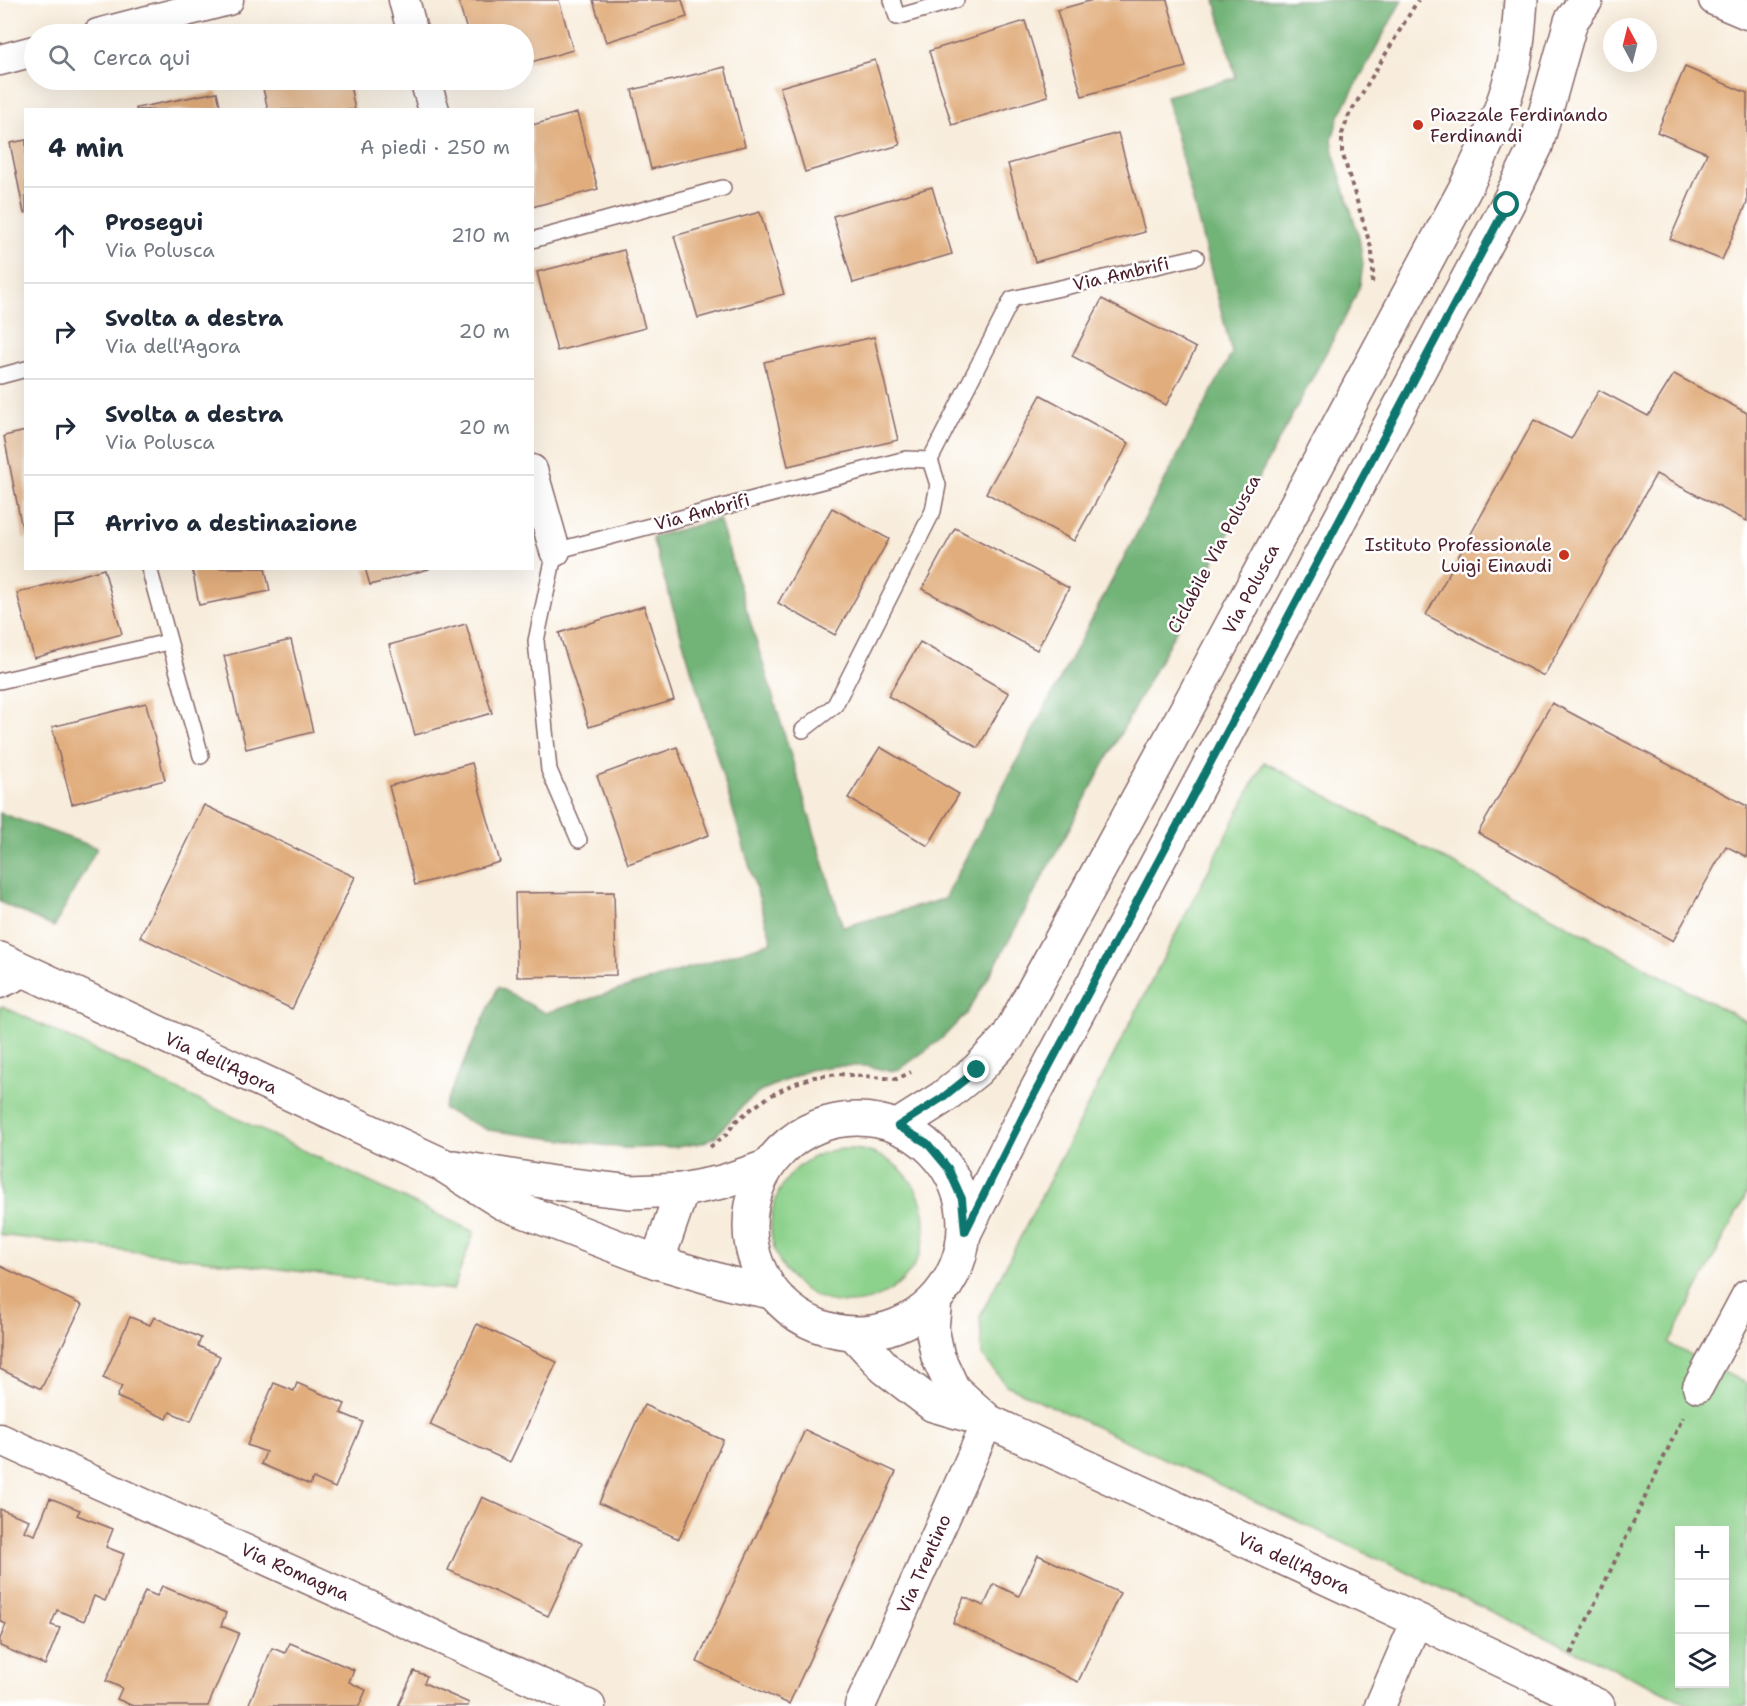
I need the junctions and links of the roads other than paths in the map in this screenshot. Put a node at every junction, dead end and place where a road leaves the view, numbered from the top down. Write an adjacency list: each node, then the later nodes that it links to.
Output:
1 (228, 0): 9 (street)
2 (404, 0): 10 (street)
3 (892, 0): 4 (lane)
4 (956, 0)
5 (1521, 0): 30 (street, Via Polusca)
6 (1586, 0): 34 (street)
7 (1714, 0): 8 (street)
8 (1747, 14)
9 (136, 24)
10 (410, 24)
11 (24, 54): 12 (street)
12 (0, 60)
13 (428, 90): 14 (street)
14 (433, 108)
15 (723, 189): 16 (lane)
16 (534, 239)
17 (1196, 257): 20 (lane, Via Ambrifi)
18 (24, 370): 19 (lane)
19 (0, 376)
20 (930, 460): 22 (lane, Via Ambrifi); 26 (lane)
21 (534, 477): 22 (street)
22 (555, 551): 28 (lane)
23 (150, 570): 24 (lane)
24 (168, 642): 25 (lane); 27 (lane)
25 (0, 681)
26 (803, 730)
27 (201, 756)
28 (579, 840)
29 (9, 971): 31 (street, Via dell'Agora)
30 (898, 1126): 32 (street, Via dell'Agora); 34 (street, Via dell'Agora)
31 (443, 1165): 33 (street, Via dell'Agora); 35 (street, Via dell'Agora)
32 (766, 1167): 33 (street, Via dell'Agora); 36 (street, Via dell'Agora)
33 (682, 1191): 35 (street)
34 (965, 1232): 38 (street, Via dell'Agora)
35 (657, 1262): 36 (street, Via dell'Agora)
36 (772, 1292): 39 (street, Via dell'Agora)
37 (1747, 1295): 40 (street)
38 (936, 1300): 39 (street, Via dell'Agora); 41 (street, Via dell'Agora)
39 (854, 1333): 41 (street, Via dell'Agora)
40 (1698, 1387)
41 (988, 1421): 43 (street, Via dell'Agora); 45 (street, Via Trentino)
42 (0, 1439): 44 (street, Via Romagna)
43 (1417, 1620): 46 (street); 47 (street, Via dell'Agora)
44 (590, 1706)
45 (860, 1706)
46 (1380, 1706)
47 (1598, 1706)

